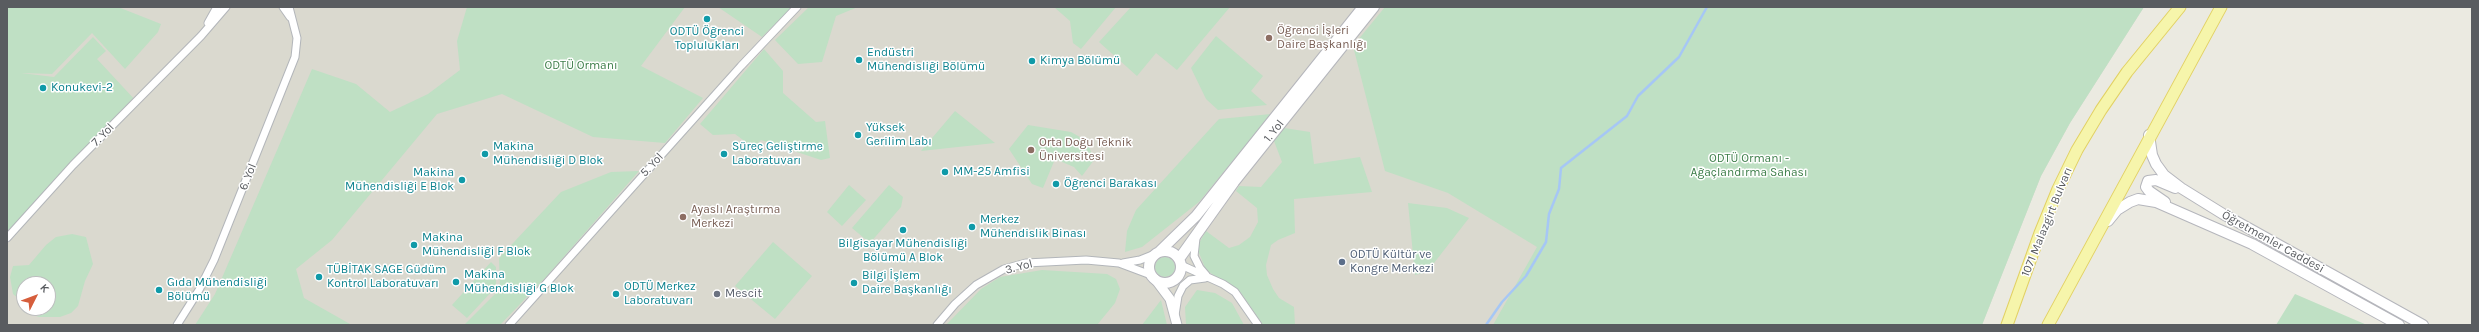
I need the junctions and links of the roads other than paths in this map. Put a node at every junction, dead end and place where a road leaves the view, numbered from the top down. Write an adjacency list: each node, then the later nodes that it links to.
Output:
1 (217, 7): 11 (street, 7. Yol)
2 (226, 7): 11 (street, 7. Yol)
3 (283, 7): 10 (street, 6. Yol)
4 (289, 7): 10 (street, 6. Yol)
5 (797, 7): 26 (street, 5. Yol)
6 (1363, 7): 12 (main road, 1. Yol)
7 (1374, 7): 12 (main road, 1. Yol)
8 (2180, 7): 29 (main road, 1071 Malazgirt Bulvarı)
9 (2221, 7): 13 (main road)
10 (293, 22): 25 (street, 6. Yol)
11 (202, 36): 18 (street, 7. Yol)
12 (1292, 102): 17 (main road, 1. Yol); 19 (main road, 1. Yol)
13 (2150, 135): 14 (main road, Öğretmenler Caddesi); 16 (main road)
14 (2195, 197): 15 (main road); 32 (main road, Öğretmenler Caddesi)
15 (2187, 215): 16 (main road, Öğretmenler Caddesi); 31 (main road, Öğretmenler Caddesi)
16 (2101, 228): 30 (main road)
17 (1198, 231): 20 (main road, 1. Yol); 23 (street)
18 (7, 238)
19 (1157, 252): 20 (main road); 21 (street, 3. Yol); 22 (main road)
20 (1180, 262): 22 (main road); 23 (street)
21 (1121, 264): 22 (street, 3. Yol); 27 (street, 3. Yol)
22 (1153, 277): 24 (street)
23 (1211, 280): 24 (street); 28 (street)
24 (1176, 320)
25 (178, 325)
26 (509, 325)
27 (937, 325)
28 (1258, 325)
29 (2007, 325)
30 (2048, 325)
31 (2399, 325)
32 (2423, 325)

